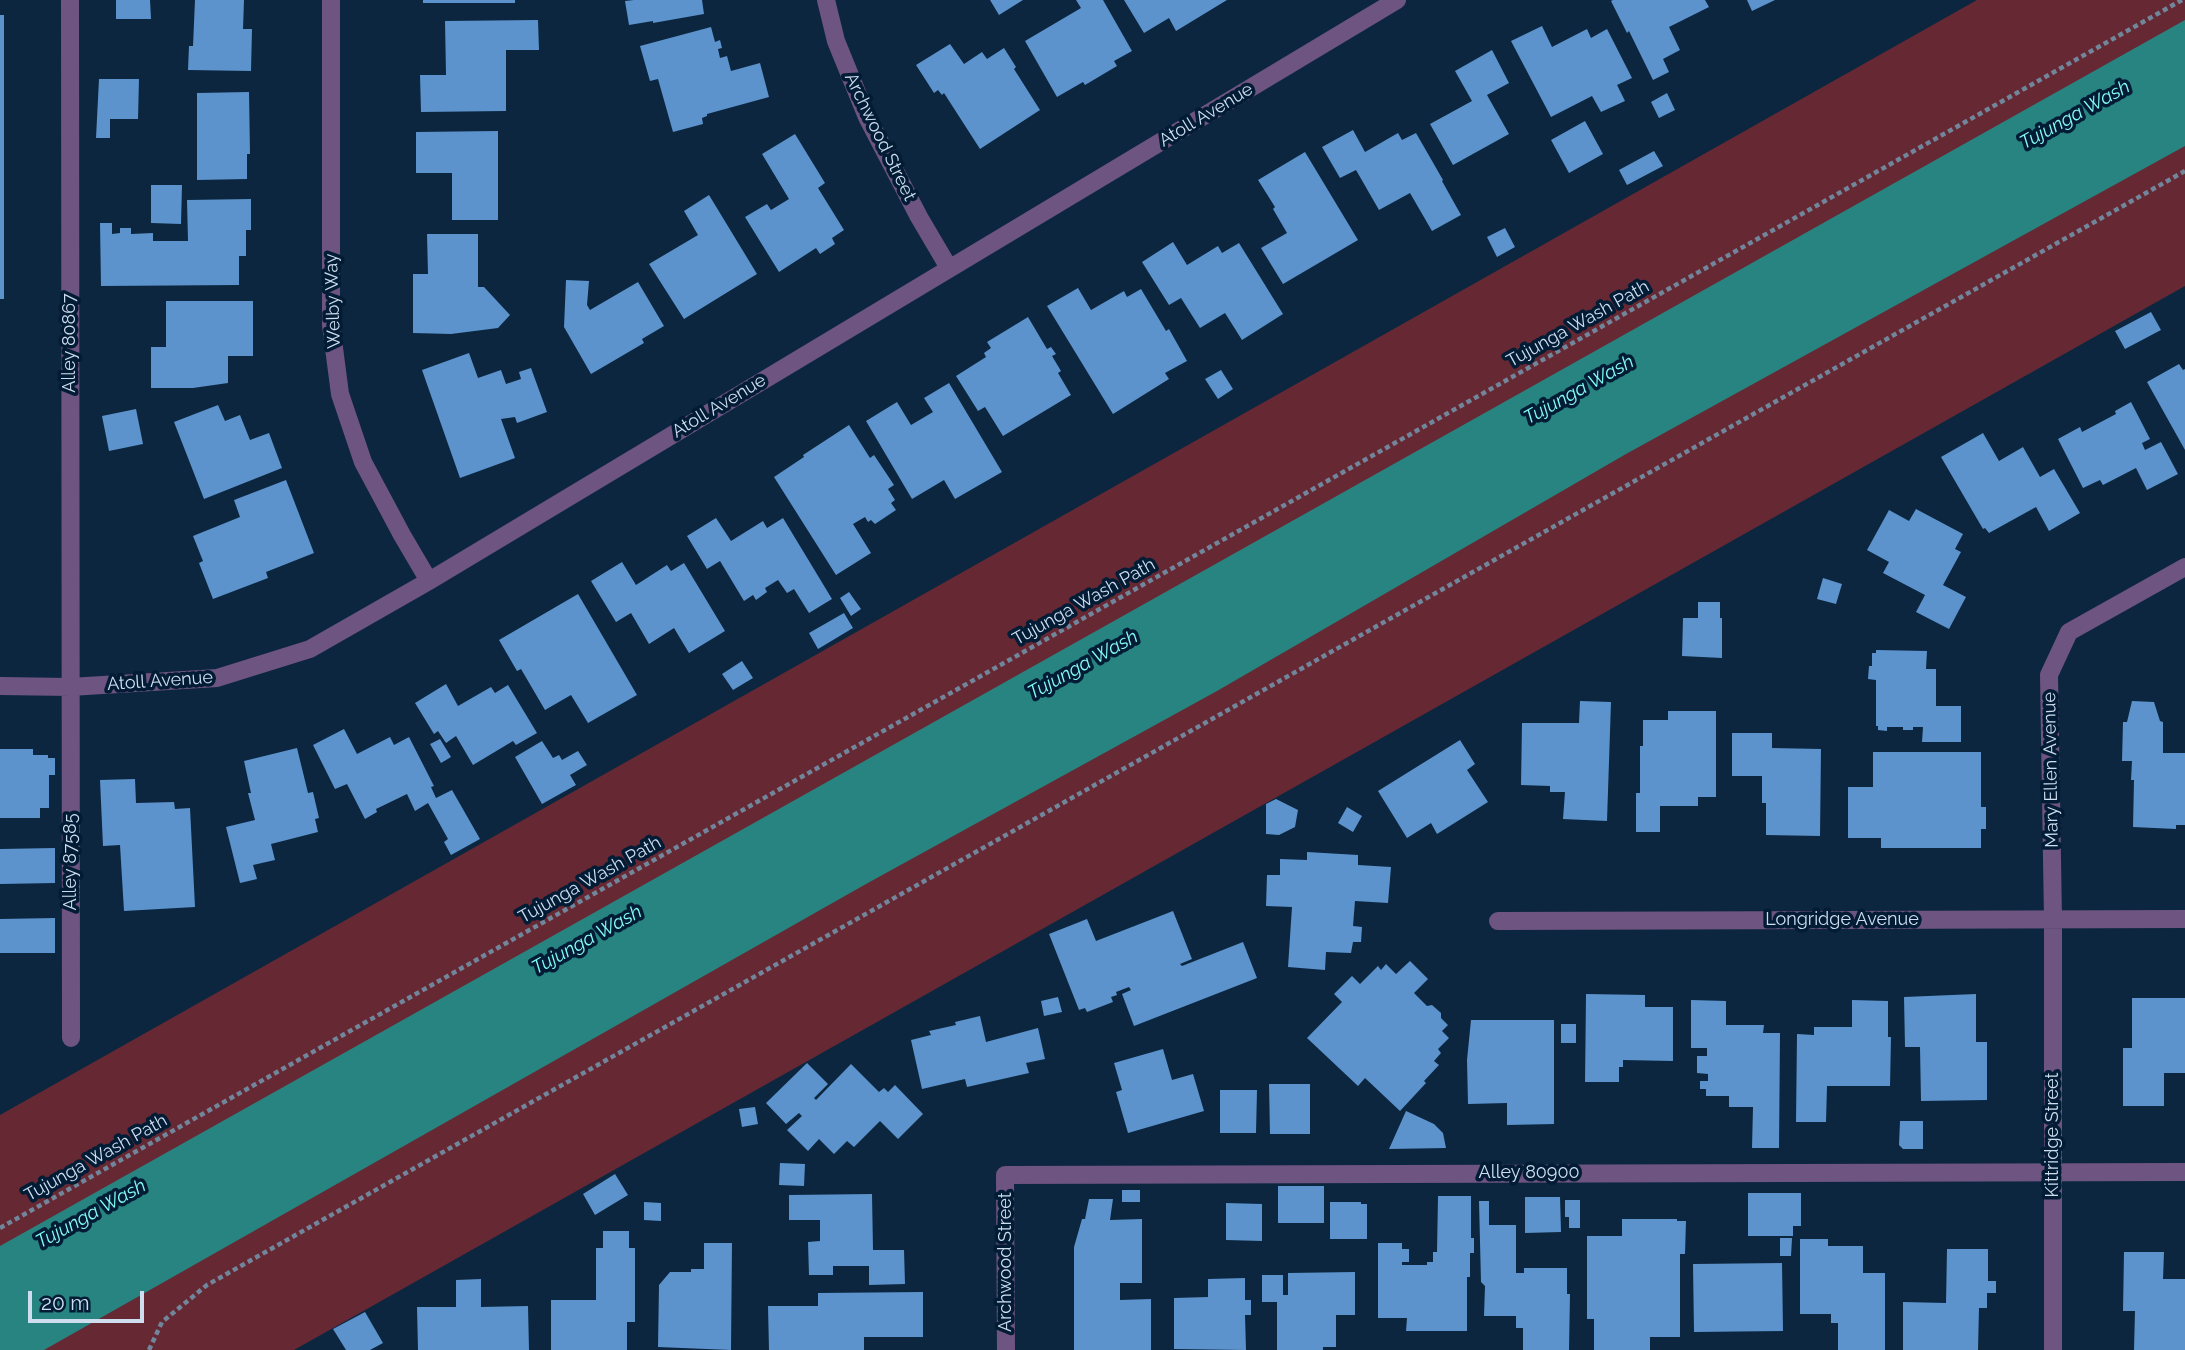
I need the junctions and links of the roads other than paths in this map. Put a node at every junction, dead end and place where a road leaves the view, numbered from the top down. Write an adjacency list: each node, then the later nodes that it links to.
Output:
1 (70, 0): 9 (street, Alley 80867)
2 (331, 0): 7 (street, Welby Way)
3 (826, 0): 5 (street, Archwood Street)
4 (1397, 0): 5 (street, Atoll Avenue)
5 (949, 268): 7 (street, Atoll Avenue)
6 (2185, 567): 10 (street, Mary Ellen Avenue)
7 (429, 581): 9 (street, Atoll Avenue)
8 (0, 686): 9 (street, Atoll Avenue)
9 (70, 687): 13 (street, Alley 87585)
10 (2053, 919): 11 (street, Longridge Avenue); 12 (street, Longridge Avenue); 14 (street, Kittridge Street)
11 (2185, 919)
12 (1498, 921)
13 (71, 1038)
14 (2052, 1172): 15 (street, Alley 80900); 16 (street, Alley 80900); 18 (street, Kittridge Street)
15 (2185, 1172)
16 (1005, 1175): 17 (street, Archwood Street)
17 (1006, 1350)
18 (2053, 1350)

